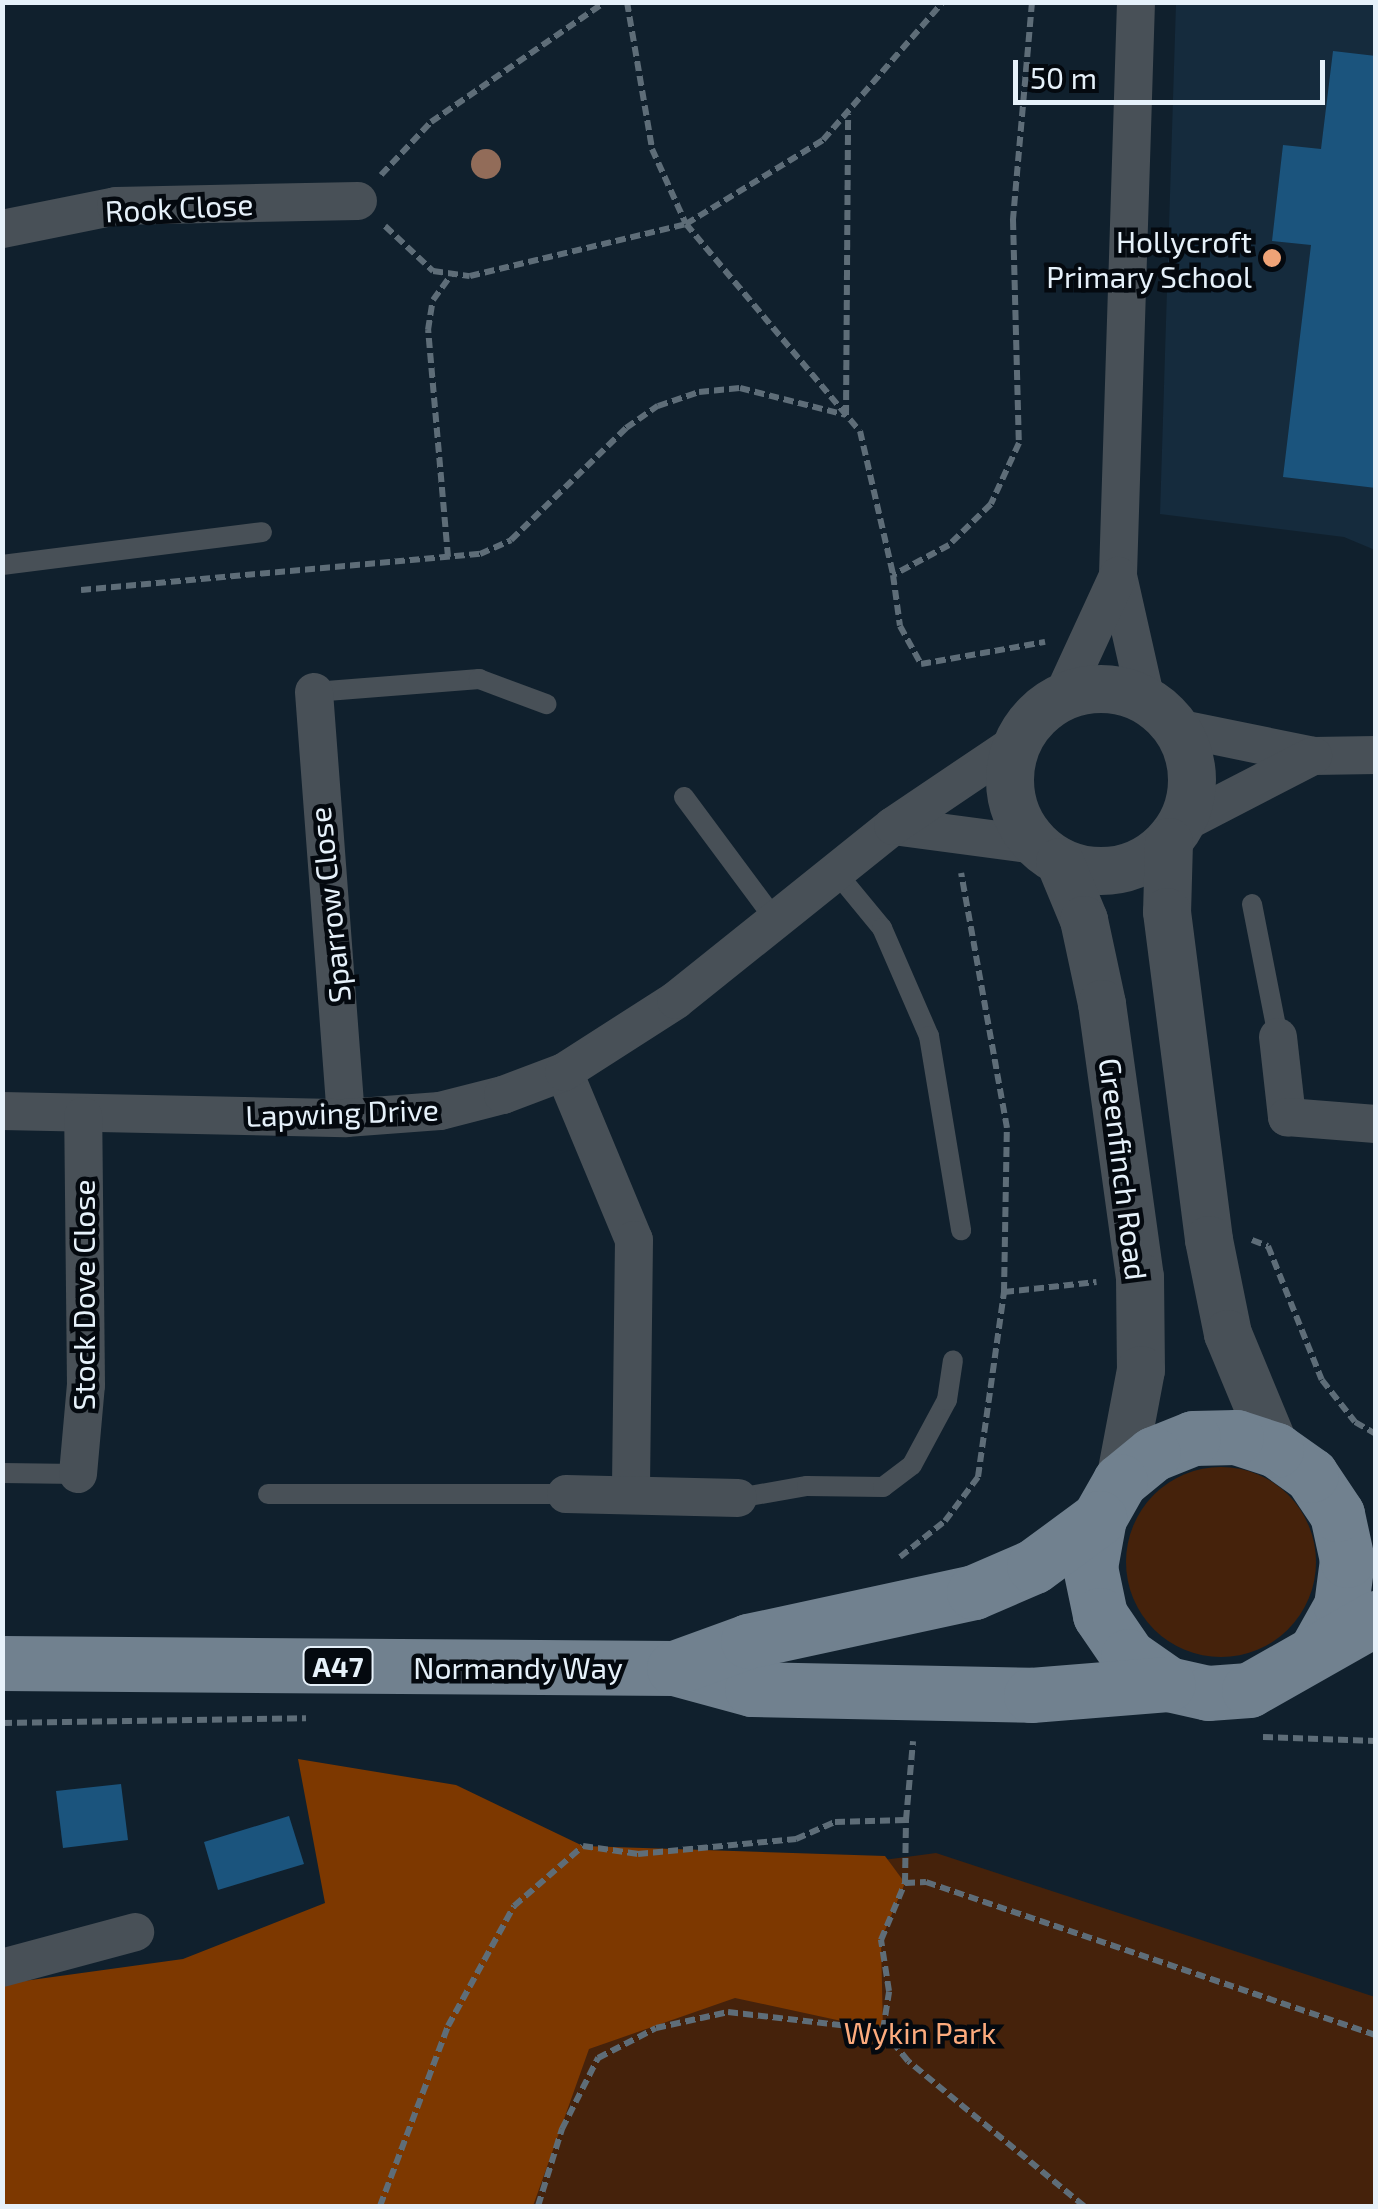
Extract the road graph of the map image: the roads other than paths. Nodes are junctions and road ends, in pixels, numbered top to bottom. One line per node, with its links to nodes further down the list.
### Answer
1 (1136, 2): 6 (street)
2 (358, 201): 3 (street, Rook Close)
3 (2, 230)
4 (262, 532): 5 (lane)
5 (2, 566)
6 (1118, 576): 8 (street); 10 (street)
7 (314, 692): 9 (lane); 25 (street, Sparrow Close)
8 (1060, 702): 10 (street); 11 (street)
9 (546, 704)
10 (1164, 715): 13 (street); 16 (street)
11 (1010, 747): 15 (street, Lapwing Drive); 17 (street)
12 (1376, 755): 13 (street)
13 (1312, 756): 16 (street)
14 (684, 797): 20 (lane)
15 (893, 826): 17 (street); 18 (street, Lapwing Drive)
16 (1178, 832): 17 (street); 29 (street)
17 (1048, 854): 36 (street, Greenfinch Road)
18 (836, 871): 20 (street, Lapwing Drive); 27 (lane)
19 (1252, 904): 21 (lane)
20 (774, 918): 22 (street, Lapwing Drive)
21 (1278, 1037): 26 (street)
22 (564, 1072): 25 (street, Lapwing Drive); 34 (street)
23 (2, 1111): 24 (street, Lapwing Drive)
24 (83, 1116): 25 (street, Lapwing Drive); 31 (street, Stock Dove Close)
25 (346, 1118)
26 (1376, 1124)
27 (961, 1230)
28 (952, 1360): 35 (lane)
29 (1294, 1462): 36 (main road); 37 (main road); 39 (main road)
30 (2, 1472): 31 (lane)
31 (78, 1474)
32 (268, 1494): 33 (lane)
33 (566, 1494): 34 (street)
34 (630, 1494): 35 (street)
35 (738, 1498)
36 (1109, 1500): 41 (main road, Normandy Way / A47); 42 (main road)
37 (1376, 1504)
38 (1376, 1618): 39 (main road)
39 (1318, 1647): 42 (main road)
40 (2, 1663): 41 (main road, Normandy Way / A47)
41 (674, 1668): 42 (main road, Normandy Way / A47)
42 (1168, 1684)
43 (135, 1932): 44 (street)
44 (2, 1968)

